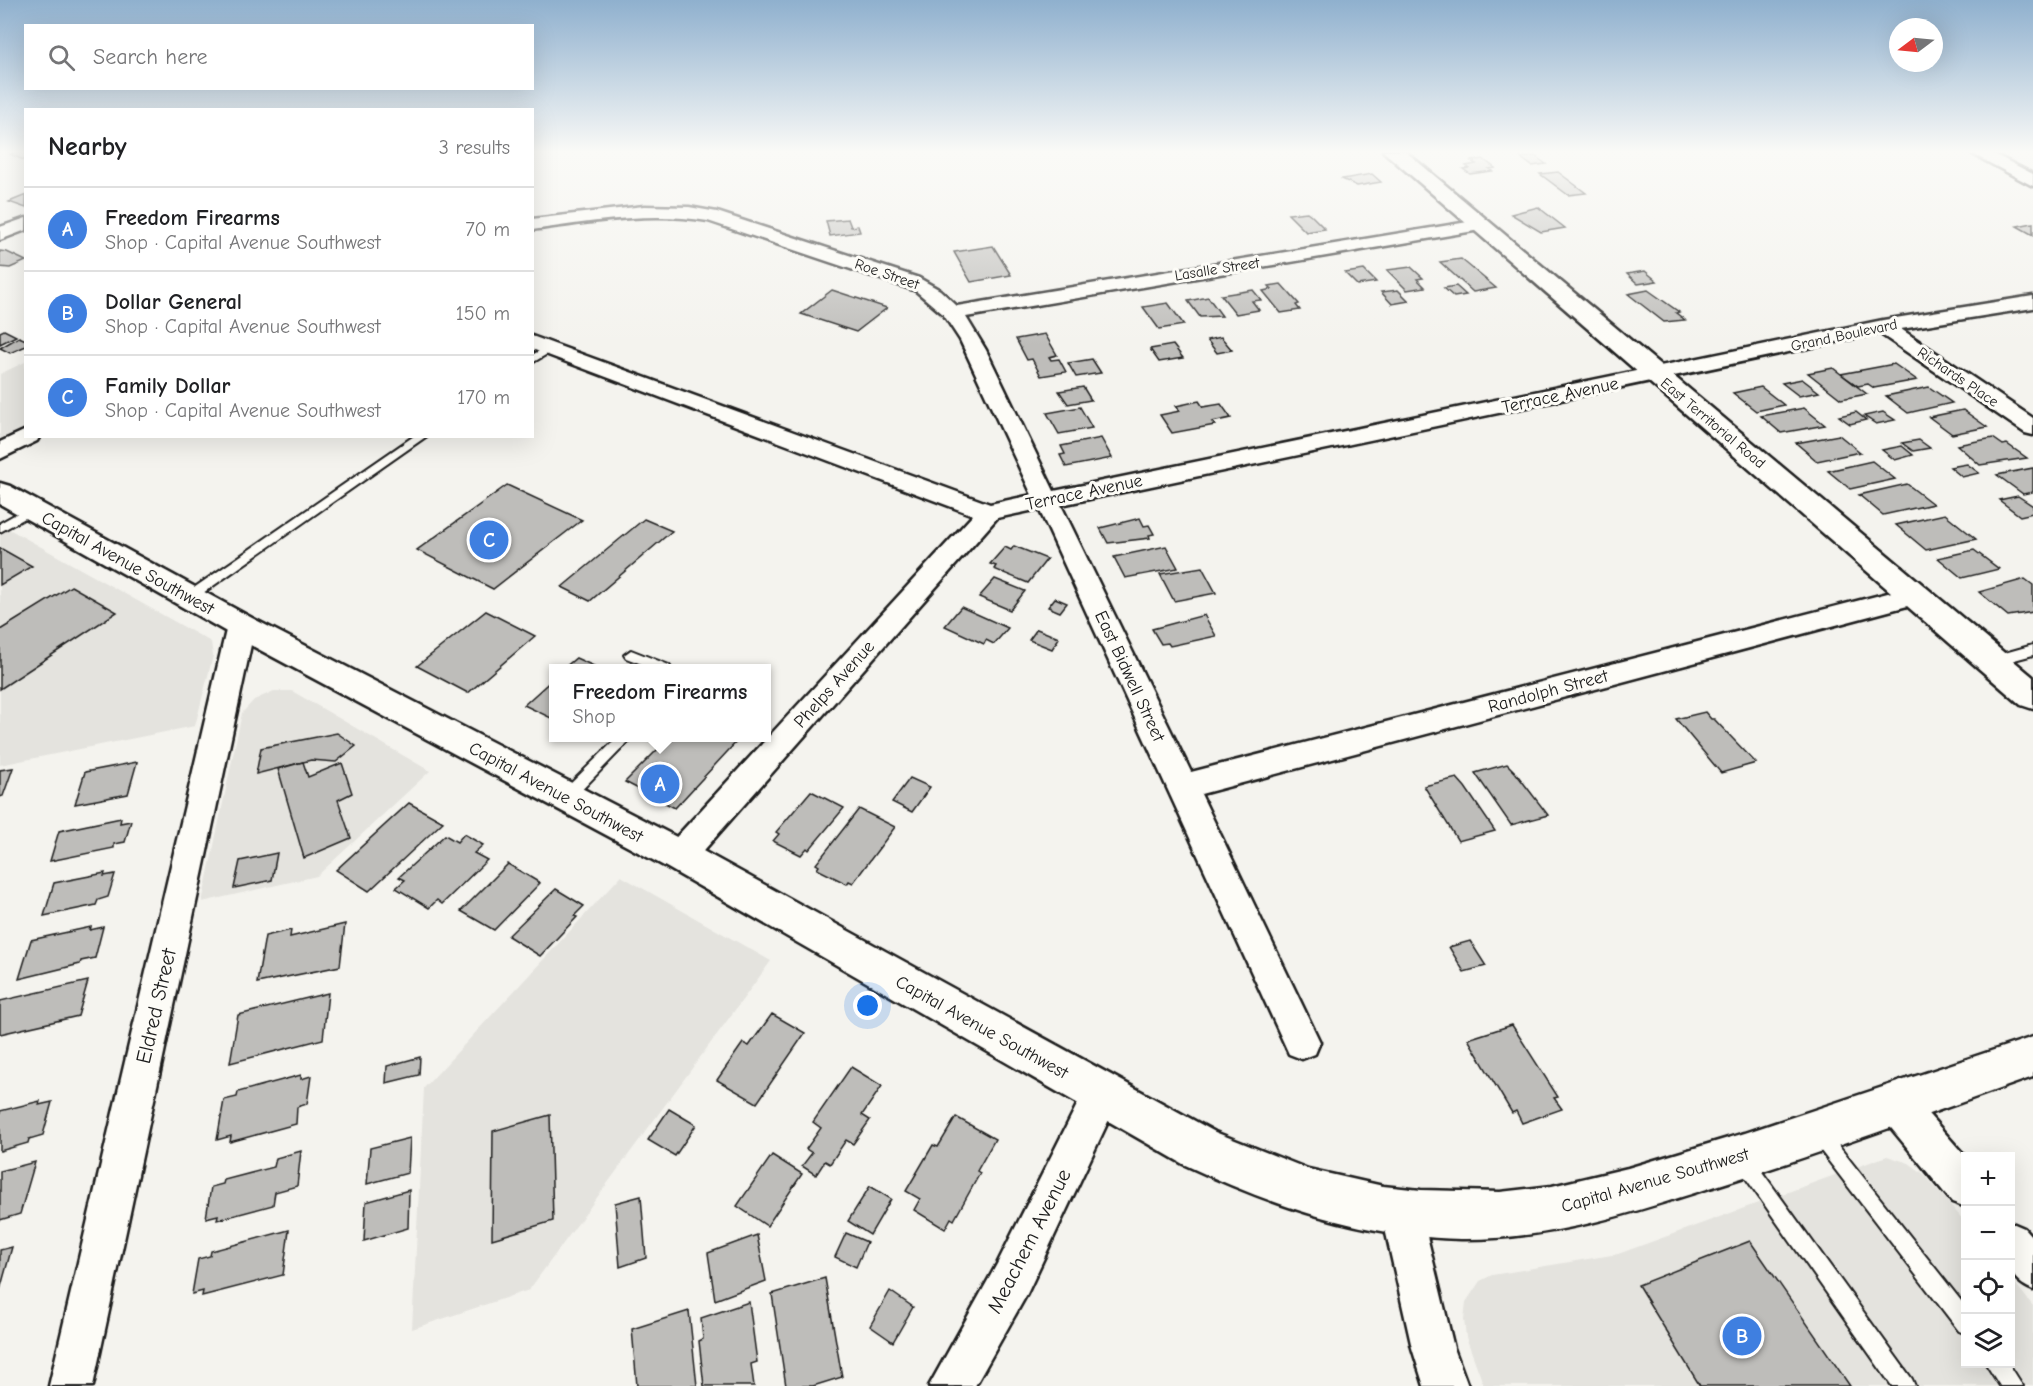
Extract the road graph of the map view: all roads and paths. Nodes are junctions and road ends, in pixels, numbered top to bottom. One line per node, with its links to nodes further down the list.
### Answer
1 (608, 216): 5 (street, Roe Street)
2 (709, 216): 9 (street, Roe Street)
3 (1469, 216): 6 (main road, East Territorial Road)
4 (24, 224): 7 (street)
5 (534, 225)
6 (1480, 225): 9 (street, Lasalle Street); 12 (main road, East Territorial Road)
7 (0, 234)
8 (2033, 302): 10 (street, Grand Boulevard)
9 (953, 313): 17 (street, East Bidwell Street)
10 (1883, 326): 12 (street, Grand Boulevard); 13 (street, Richards Place)
11 (538, 350): 19 (street)
12 (1656, 375): 17 (street, Terrace Avenue); 20 (main road, East Territorial Road)
13 (2033, 428)
14 (25, 438): 16 (street)
15 (419, 438): 21 (lane)
16 (0, 452)
17 (1047, 500): 19 (street, Terrace Avenue); 29 (street, East Bidwell Street)
18 (11, 510): 21 (main road, Capital Avenue Southwest)
19 (989, 512): 31 (street, Phelps Avenue)
20 (1914, 595): 25 (main road, East Territorial Road); 29 (street, Randolph Street)
21 (189, 597): 22 (main road, Capital Avenue Southwest)
22 (241, 626): 30 (main road, Capital Avenue Southwest); 44 (street, Eldred Street)
23 (2033, 650): 25 (lane)
24 (631, 655): 26 (lane)
25 (1992, 661): 27 (main road, East Territorial Road)
26 (652, 664)
27 (2033, 696)
28 (621, 742): 30 (lane)
29 (1182, 787): 32 (street, East Bidwell Street)
30 (566, 797): 31 (main road, Capital Avenue Southwest)
31 (679, 856): 34 (main road, Capital Avenue Southwest)
32 (1302, 1042)
33 (2033, 1057): 35 (main road, Capital Avenue Southwest)
34 (1102, 1094): 39 (main road, Capital Avenue Southwest); 45 (street, Meachem Avenue)
35 (1895, 1104): 36 (main road, Capital Avenue Southwest); 38 (street)
36 (1817, 1132): 37 (main road, Capital Avenue Southwest); 42 (lane)
37 (1741, 1157): 39 (main road, Capital Avenue Southwest); 47 (lane)
38 (1961, 1183)
39 (1401, 1211): 46 (street)
40 (2015, 1248): 41 (street)
41 (2033, 1269)
42 (1961, 1319)
43 (1999, 1368): 48 (lane)
44 (71, 1386)
45 (951, 1386)
46 (1446, 1386)
47 (1905, 1386)
48 (2013, 1386)

